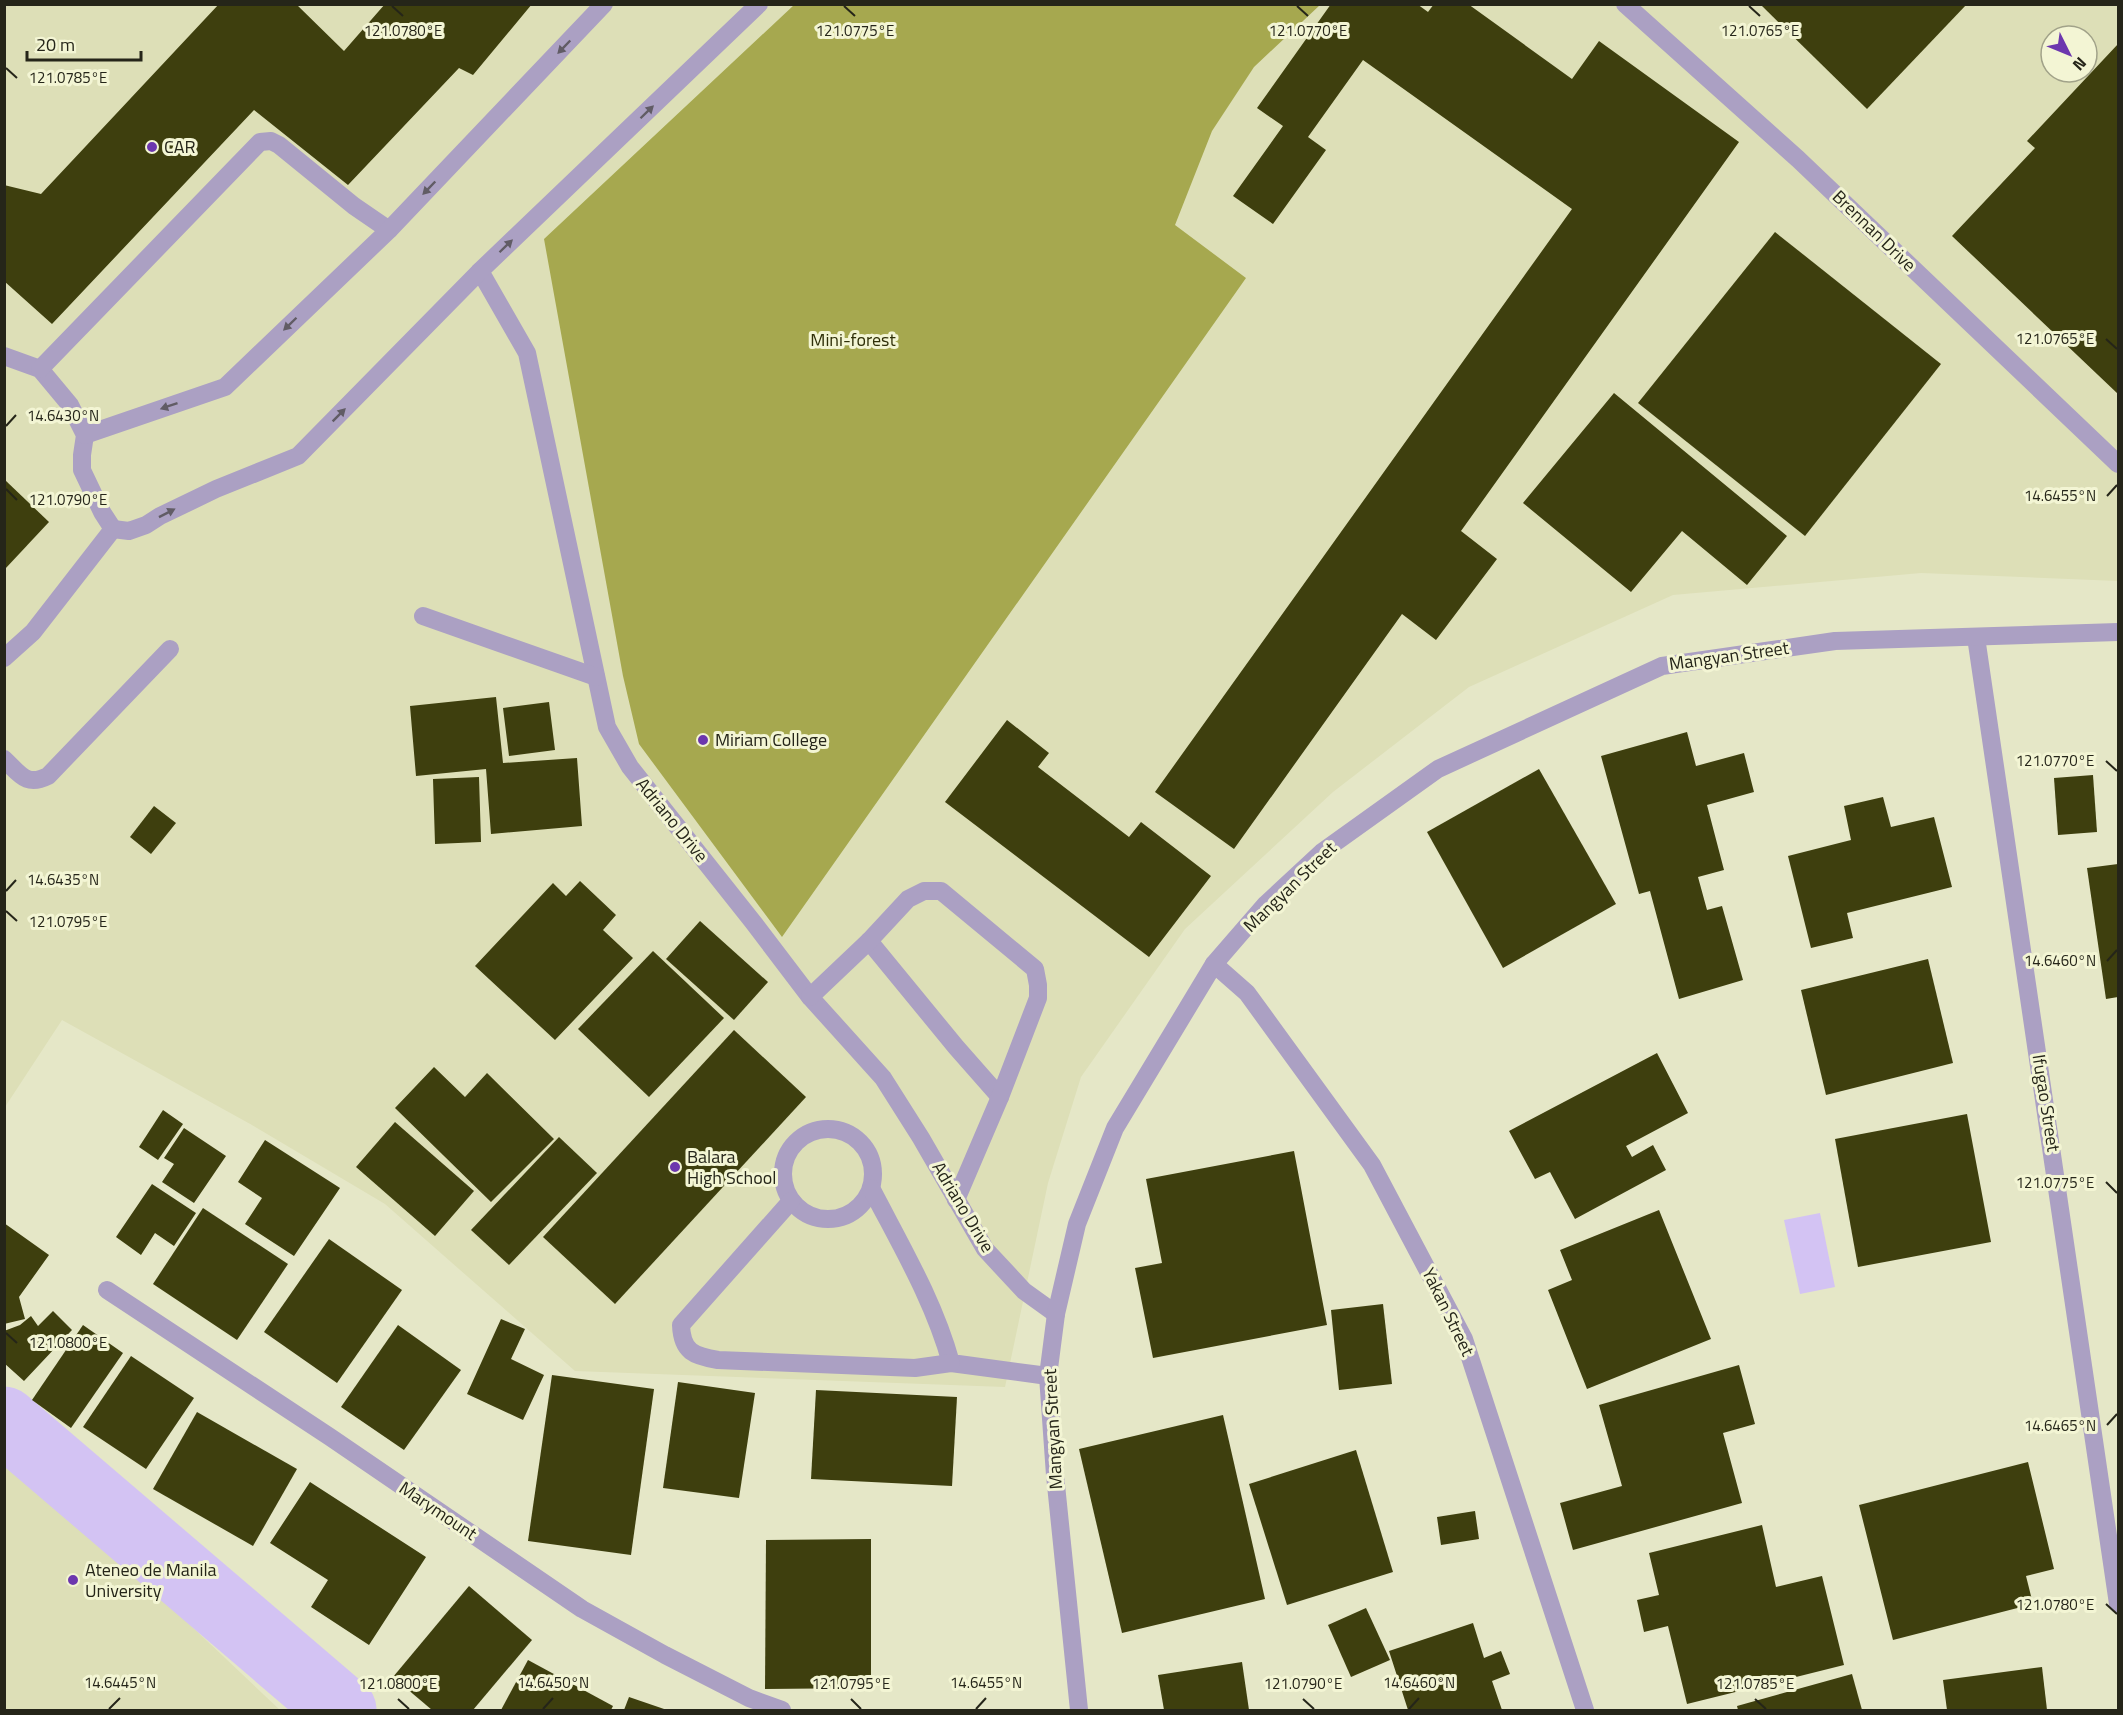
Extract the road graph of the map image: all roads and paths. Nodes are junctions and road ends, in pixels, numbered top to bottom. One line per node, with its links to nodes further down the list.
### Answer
1 (604, 4): 4 (street, one-way to 4)
2 (759, 4): 5 (street, one-way to 2)
3 (1625, 4): 9 (street, Brennan Drive)
4 (389, 230): 7 (street); 8 (street, one-way to 8)
5 (480, 272): 10 (street, one-way to 5); 16 (street, Adriano Drive)
6 (4, 356): 7 (street)
7 (40, 369): 8 (street)
8 (85, 435): 10 (street)
9 (2118, 464)
10 (113, 529): 15 (street)
11 (423, 616): 16 (street)
12 (2118, 632): 13 (street, Mangyan Street)
13 (1976, 637): 19 (street, Mangyan Street); 29 (street, Ifugao Street)
14 (170, 649): 17 (street)
15 (4, 658)
16 (596, 677): 20 (street, Adriano Drive)
17 (4, 759)
18 (869, 941): 20 (street); 21 (street); 21 (street)
19 (1215, 964): 26 (street, Mangyan Street); 32 (street, Yakan Street)
20 (810, 997): 23 (street, Adriano Drive)
21 (1000, 1097): 23 (street)
22 (871, 1188): 24 (street); 24 (street); 27 (street)
23 (956, 1200): 26 (street, Adriano Drive)
24 (791, 1201): 27 (street)
25 (107, 1290): 30 (street, Marymount)
26 (1056, 1314): 28 (street, Mangyan Street)
27 (951, 1363): 28 (street)
28 (1048, 1376): 31 (street, Mangyan Street)
29 (2118, 1604)
30 (782, 1710)
31 (1079, 1710)
32 (1585, 1710)

